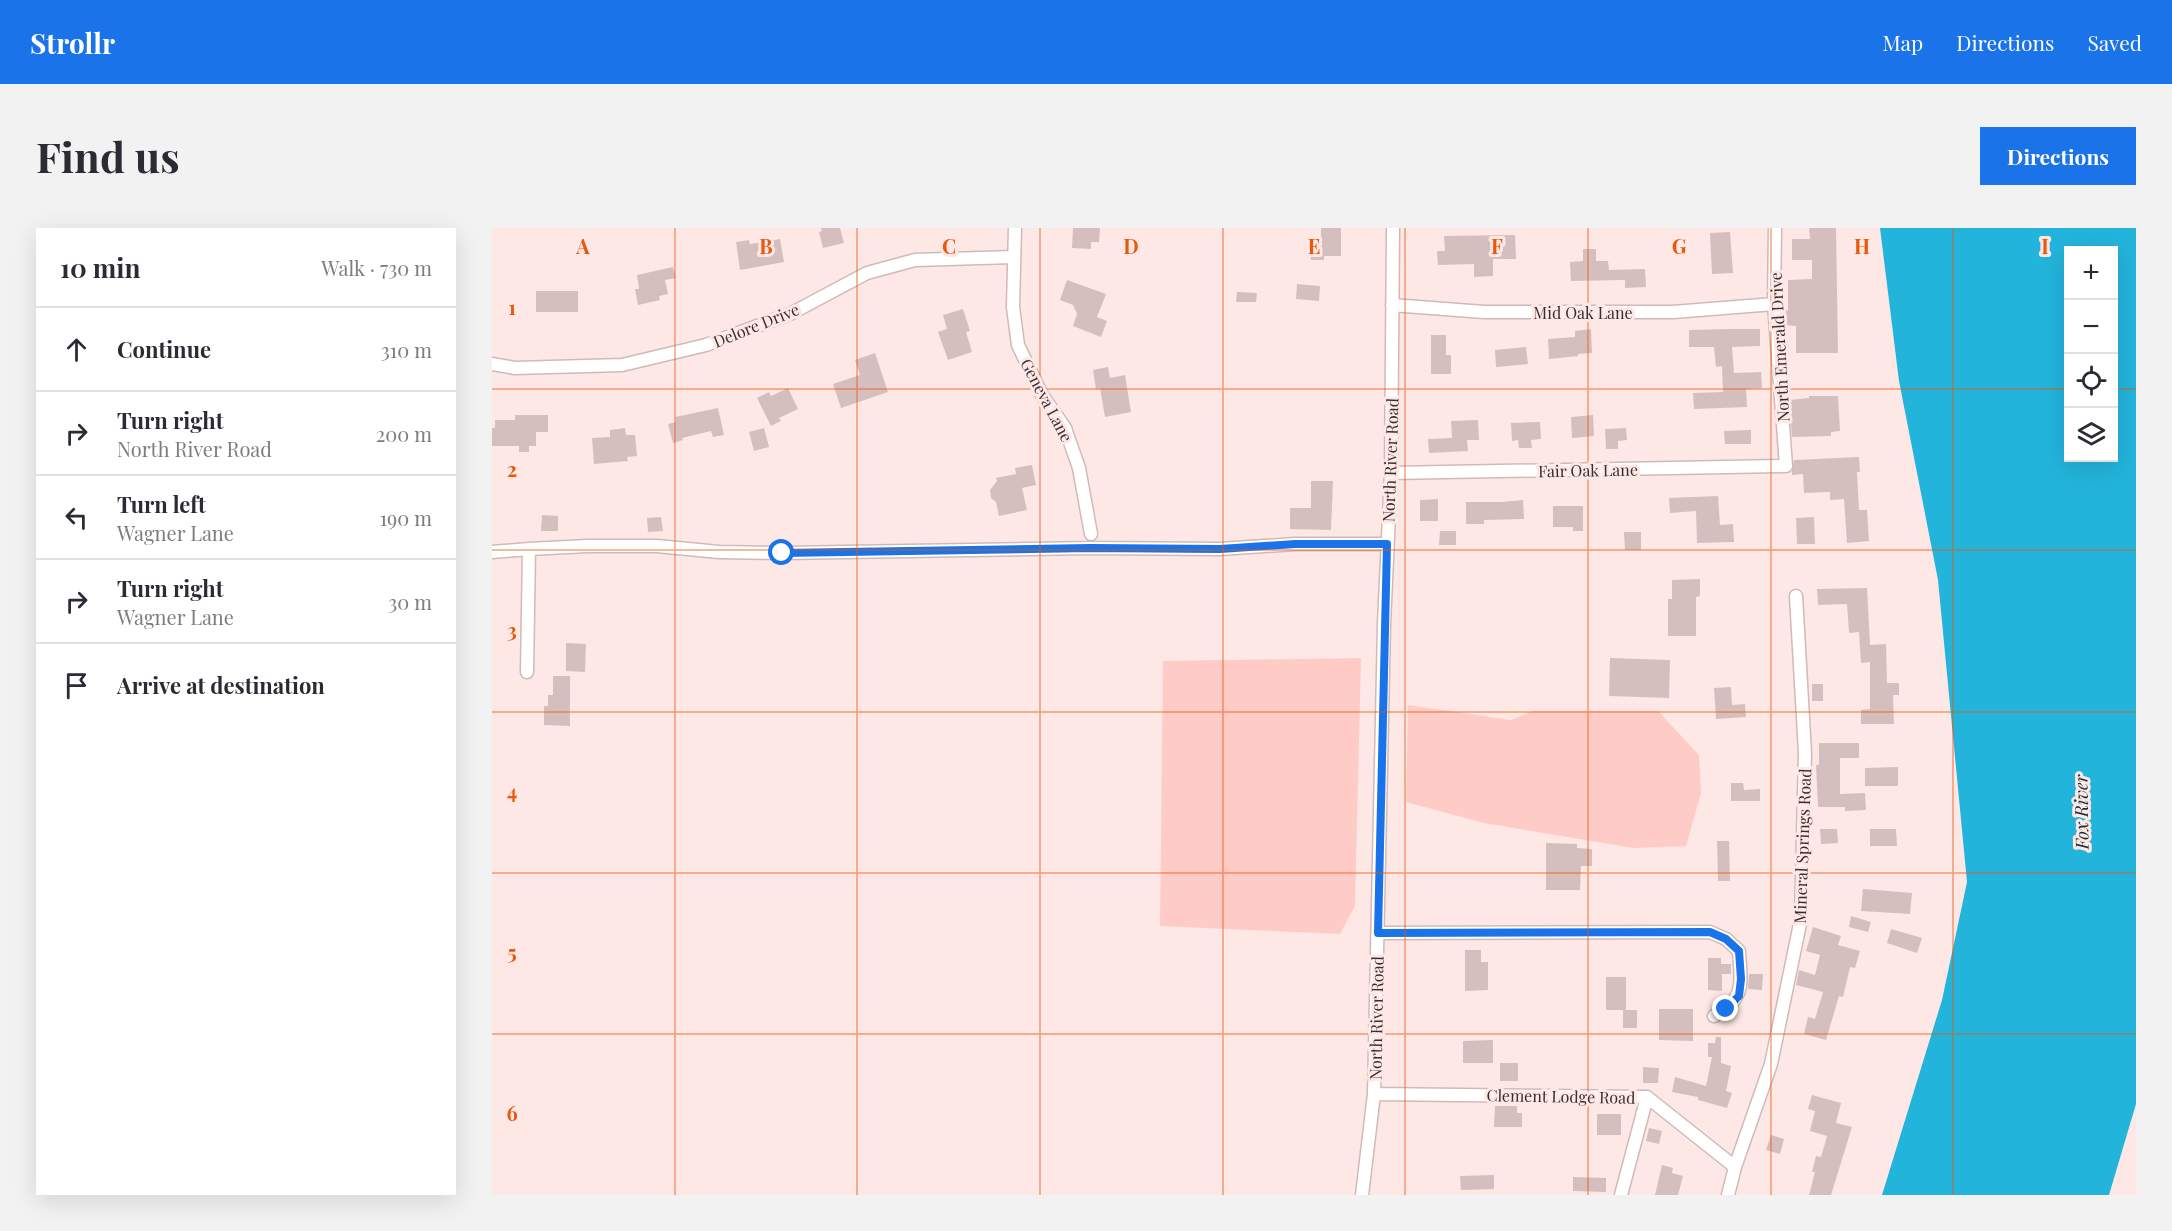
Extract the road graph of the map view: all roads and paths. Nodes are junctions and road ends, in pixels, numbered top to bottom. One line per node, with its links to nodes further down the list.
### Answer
1 (1015, 228): 4 (street, Geneva Lane)
2 (1393, 228): 6 (street, North River Road)
3 (1774, 228): 5 (street, North Emerald Drive)
4 (1013, 257): 7 (street, Delore Drive); 10 (street, Geneva Lane)
5 (1774, 304): 6 (street, Mid Oak Lane); 8 (street, North Emerald Drive)
6 (1392, 305): 9 (street, North River Road)
7 (492, 364)
8 (1786, 466): 9 (street, Fair Oak Lane)
9 (1391, 473): 11 (street, North River Road)
10 (1092, 534)
11 (1387, 544): 12 (street); 16 (street, North River Road)
12 (529, 549): 13 (street); 15 (street)
13 (492, 552)
14 (1796, 596): 20 (street, Mineral Springs Road)
15 (527, 672)
16 (1378, 933): 17 (street); 18 (street, North River Road)
17 (1713, 1016)
18 (1374, 1094): 19 (street, Clement Lodge Road); 21 (street, North River Road)
19 (1647, 1097): 20 (street); 22 (street, Clement Lodge Road)
20 (1735, 1167): 23 (street, Mineral Springs Road)
21 (1362, 1195)
22 (1621, 1195)
23 (1728, 1195)

